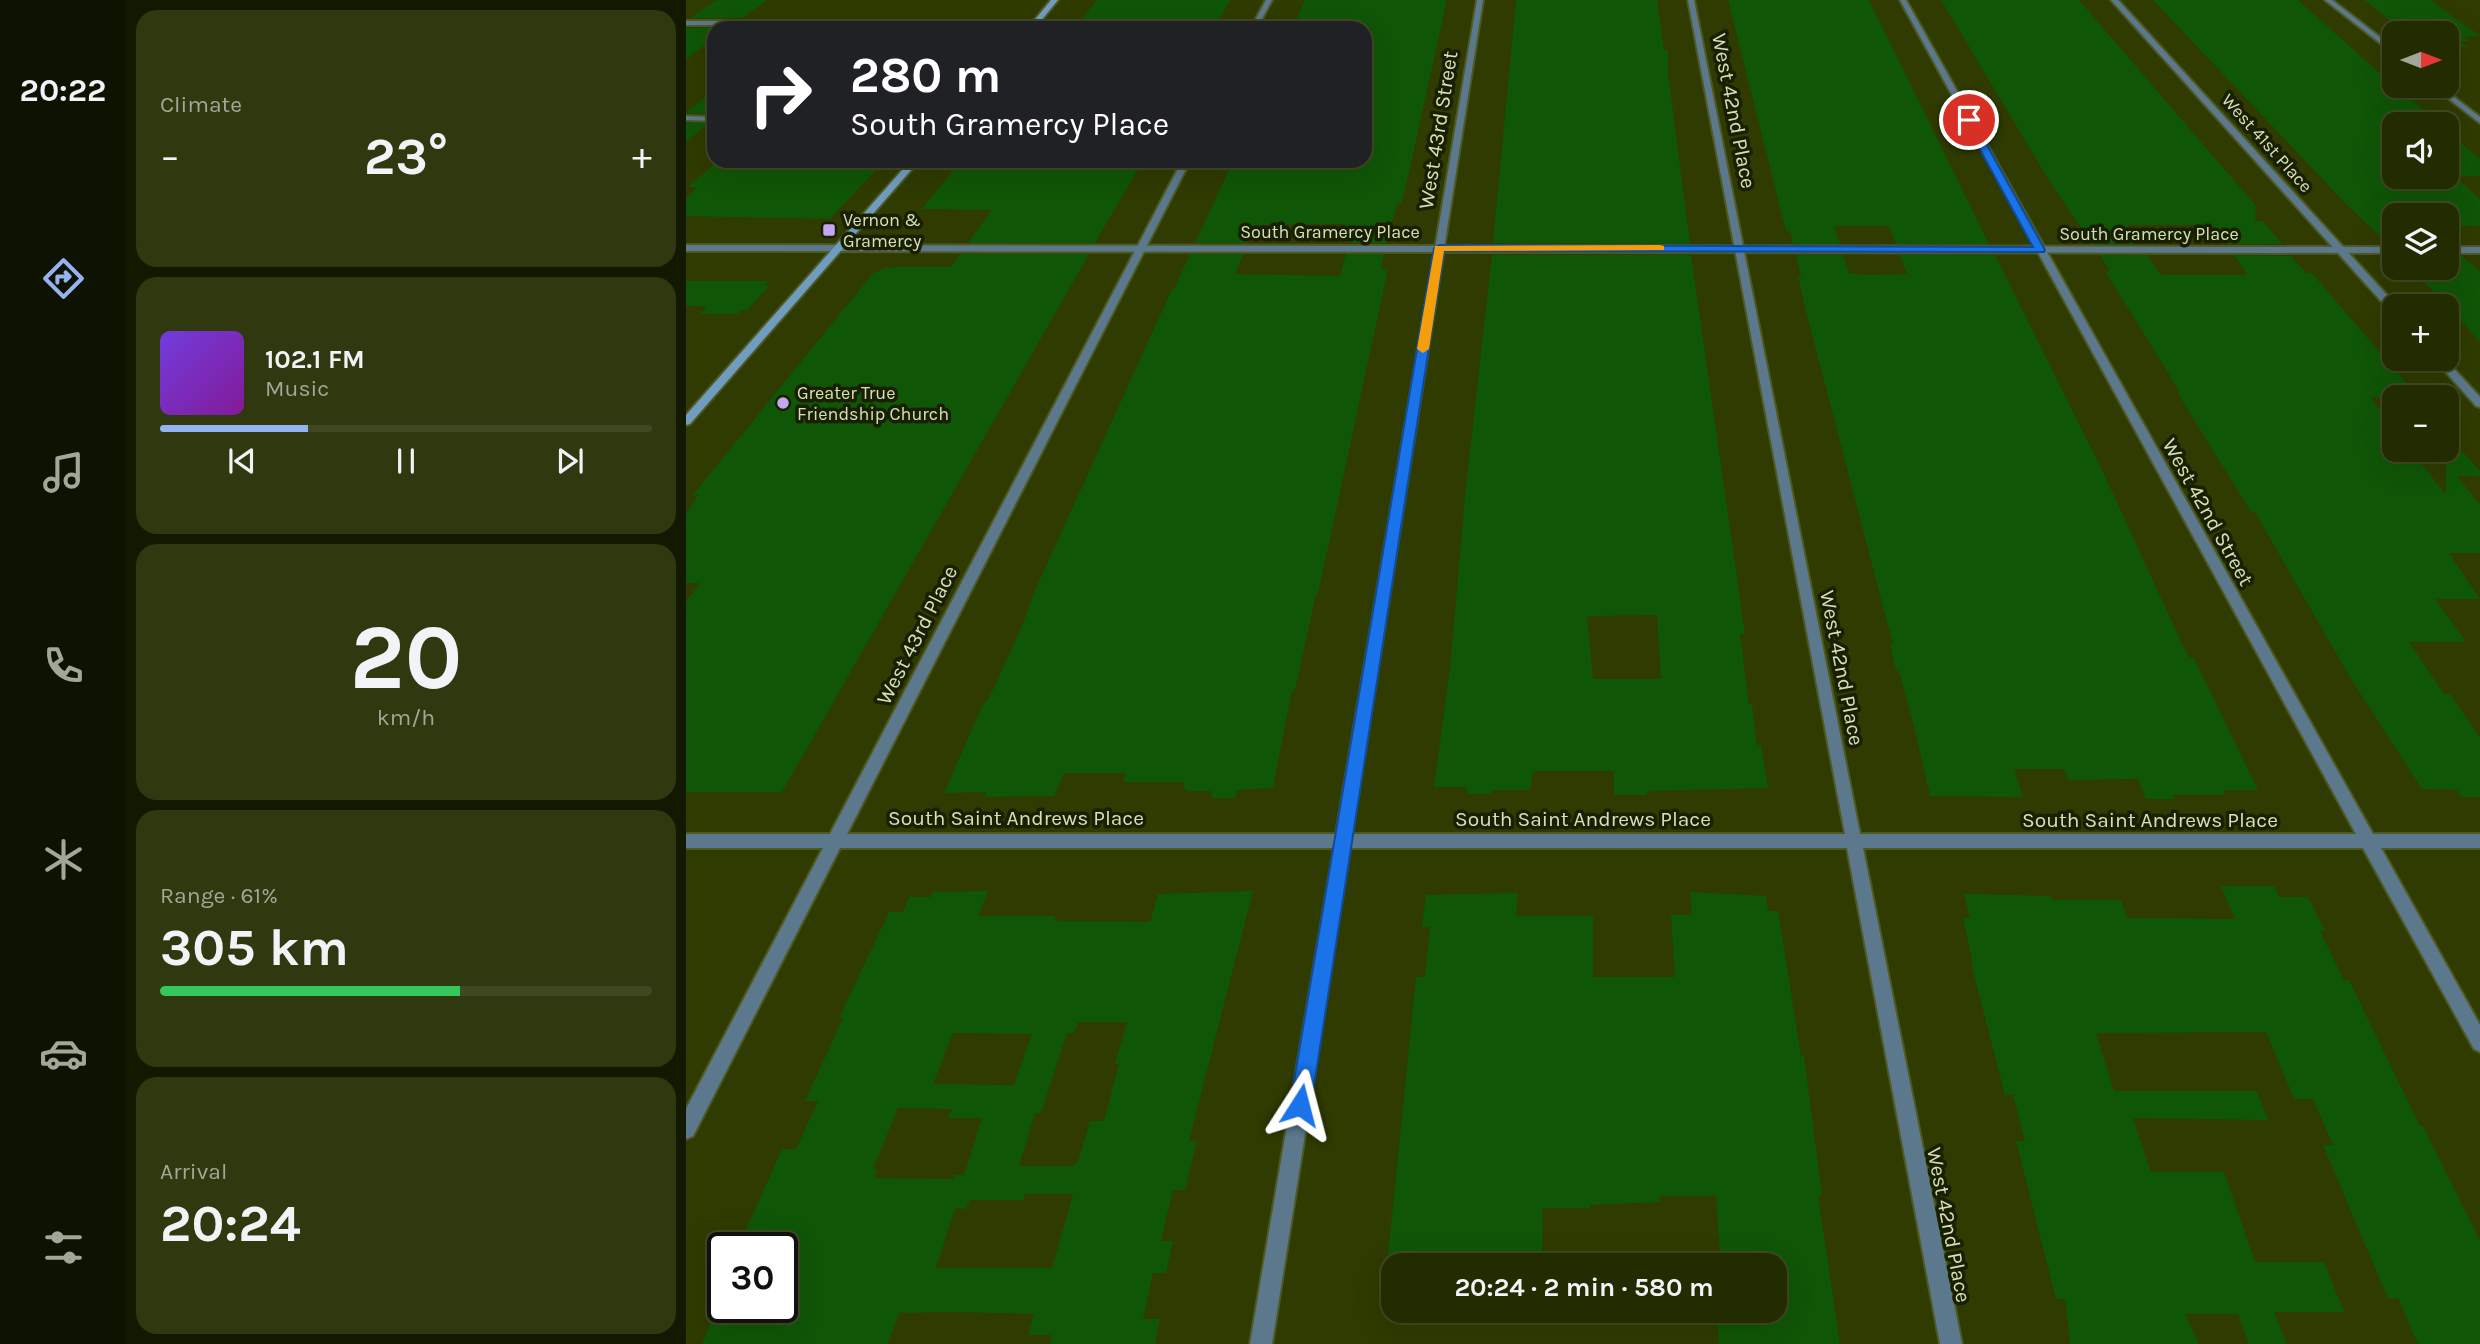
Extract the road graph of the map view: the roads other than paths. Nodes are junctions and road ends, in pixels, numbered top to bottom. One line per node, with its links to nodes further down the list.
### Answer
1 (1055, 0): 8 (main road)
2 (1269, 0): 9 (street)
3 (1480, 0): 20 (street, West 43rd Street)
4 (1691, 0): 21 (street, West 42nd Place)
5 (1903, 0): 24 (street, West 42nd Street)
6 (2114, 0): 25 (street, West 41st Place)
7 (2328, 0): 12 (street)
8 (1037, 21)
9 (1258, 21)
10 (686, 23): 11 (street)
11 (707, 23)
12 (2382, 43)
13 (2451, 98): 16 (street)
14 (686, 118): 15 (street)
15 (707, 118)
16 (2480, 121)
17 (909, 168): 22 (main road)
18 (1181, 168): 23 (street, West 43rd Place)
19 (686, 248): 22 (street, South Gramercy Place)
20 (1439, 248): 21 (street, South Gramercy Place); 23 (street, South Gramercy Place); 34 (street, West 43rd Street)
21 (1738, 248): 24 (street, South Gramercy Place); 38 (street, West 42nd Place)
22 (838, 249): 23 (street, South Gramercy Place); 32 (main road)
23 (1140, 249): 33 (street, West 43rd Place)
24 (2040, 250): 25 (street, South Gramercy Place); 36 (street, West 42nd Street)
25 (2341, 250): 26 (street, South Gramercy Place); 29 (street, West 41st Place)
26 (2382, 250)
27 (2459, 250): 28 (street)
28 (2480, 250)
29 (2382, 296)
30 (2450, 371): 31 (street)
31 (2480, 404)
32 (686, 422)
33 (835, 839): 34 (street, South Saint Andrews Place); 35 (street, South Saint Andrews Place); 40 (street, West 43rd Place)
34 (1344, 839): 38 (street, South Saint Andrews Place); 41 (street, West 43rd Street)
35 (686, 841)
36 (2369, 841): 37 (street, South Saint Andrews Place); 38 (street, South Saint Andrews Place); 39 (street, West 42nd Street)
37 (2480, 841)
38 (1855, 842): 42 (street, West 42nd Place)
39 (2480, 1043)
40 (686, 1129)
41 (1261, 1344)
42 (1951, 1344)

